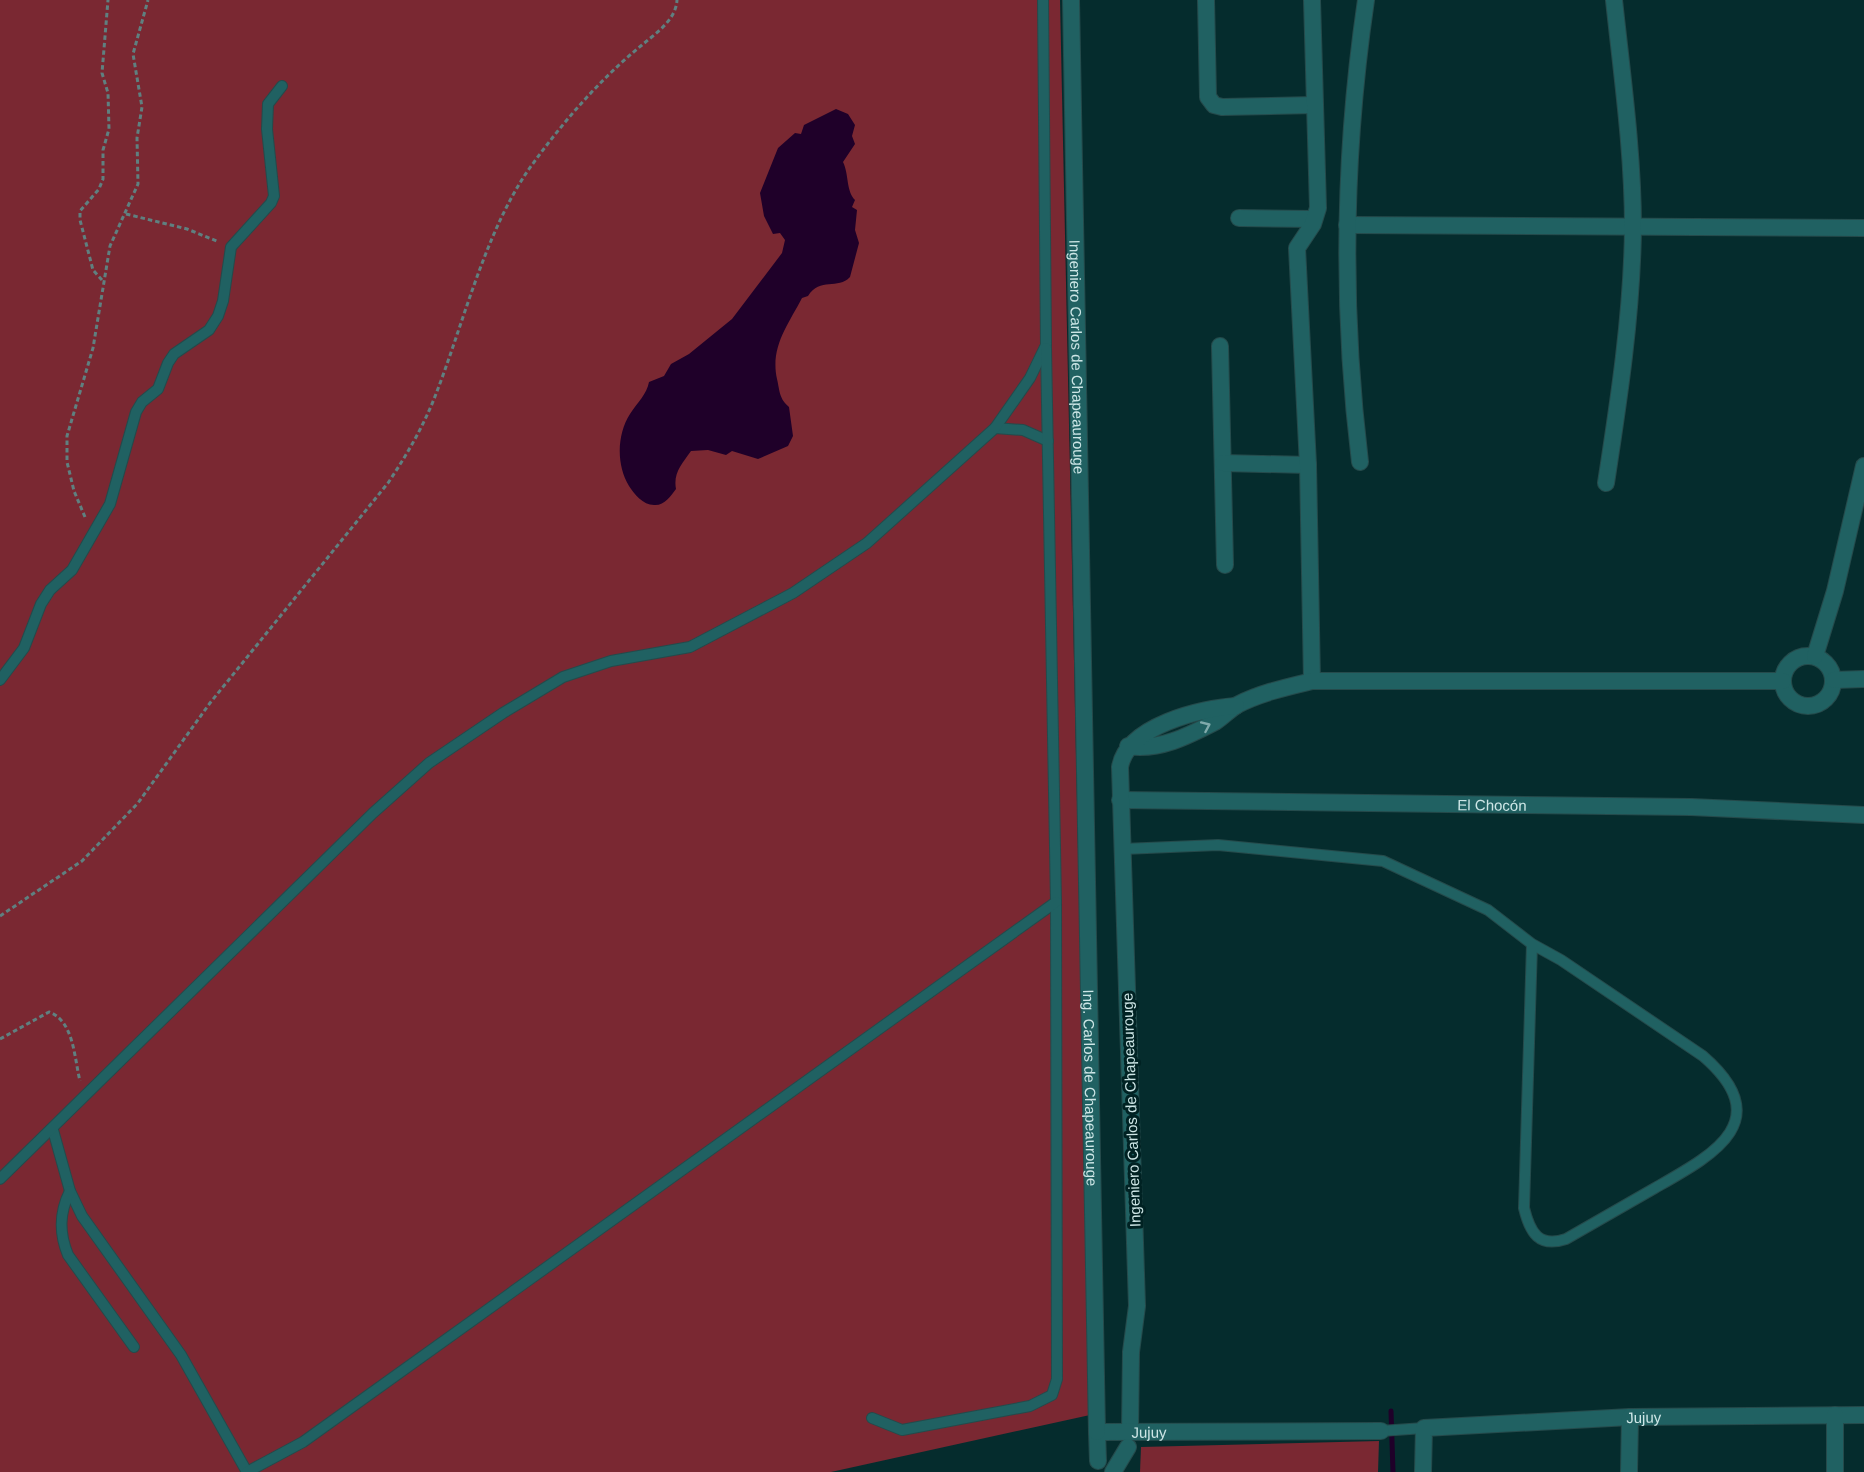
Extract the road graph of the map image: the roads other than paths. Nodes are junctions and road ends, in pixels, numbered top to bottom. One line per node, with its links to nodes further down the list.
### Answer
1 (1043, 0): 14 (lane)
2 (1071, 0): 30 (street, Ingeniero Carlos de Chapeaurouge)
3 (1206, 0): 8 (street)
4 (1312, 0): 8 (street)
5 (1366, 0): 11 (street)
6 (1614, 0): 12 (street)
7 (282, 86): 26 (lane)
8 (1314, 105): 10 (street)
9 (1239, 218): 10 (street)
10 (1314, 219): 20 (street)
11 (1347, 225): 12 (street); 18 (street)
12 (1633, 227): 13 (street); 22 (street)
13 (1864, 228)
14 (1046, 345): 16 (lane); 17 (lane)
15 (1220, 346): 19 (street)
16 (995, 428): 17 (lane); 36 (lane)
17 (1048, 441): 34 (lane)
18 (1360, 462)
19 (1223, 463): 20 (street); 23 (street)
20 (1308, 465): 28 (street)
21 (1864, 466): 24 (street)
22 (1606, 483)
23 (1225, 565)
24 (1815, 656): 27 (street); 29 (street)
25 (1864, 679): 27 (street)
26 (0, 680)
27 (1834, 680): 29 (street)
28 (1312, 681): 29 (street); 31 (street, Ingeniero Carlos de Chapeaurouge)
29 (1783, 681)
30 (1084, 713): 46 (street, Ing. Carlos de Chapeaurouge)
31 (1119, 794): 32 (street, El Chocón); 33 (street, Ingeniero Carlos de Chapeaurouge)
32 (1864, 815)
33 (1123, 849): 35 (lane); 47 (street, Ingeniero Carlos de Chapeaurouge)
34 (1056, 902): 43 (lane); 49 (lane)
35 (1532, 945): 35 (lane)
36 (53, 1130): 37 (lane); 38 (lane)
37 (0, 1179)
38 (70, 1191): 39 (lane); 49 (lane)
39 (134, 1347)
40 (1864, 1414): 41 (street, Jujuy)
41 (1835, 1415): 42 (street, Jujuy); 53 (street)
42 (1630, 1417): 44 (street, Jujuy); 52 (street)
43 (872, 1418)
44 (1424, 1428): 45 (lane); 51 (street)
45 (1381, 1431): 47 (street, Jujuy)
46 (1097, 1432): 47 (street, Jujuy); 48 (street, Ing. Carlos de Chapeaurouge)
47 (1135, 1437): 50 (street)
48 (1098, 1461)
49 (247, 1472)
50 (1113, 1472)
51 (1423, 1472)
52 (1629, 1472)
53 (1835, 1472)

